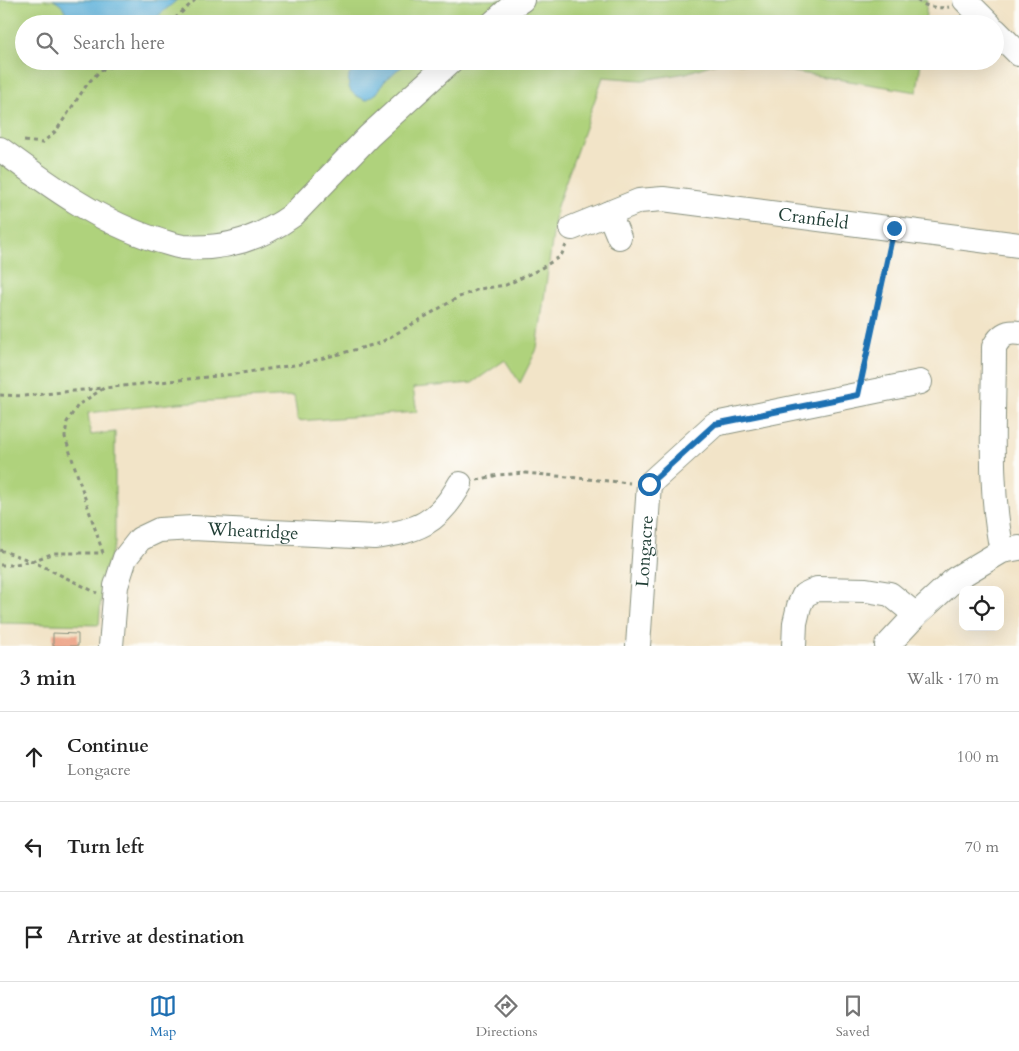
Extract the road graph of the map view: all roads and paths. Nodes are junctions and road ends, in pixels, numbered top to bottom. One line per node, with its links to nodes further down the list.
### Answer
1 (195, 0): 5 (path)
2 (522, 0): 6 (street)
3 (917, 0): 4 (path)
4 (960, 2): 7 (street)
5 (179, 15)
6 (502, 15)
7 (977, 15)
8 (1004, 39): 9 (street)
9 (1019, 54)
10 (102, 70): 12 (path)
11 (441, 70): 12 (street)
12 (9, 145)
13 (609, 213): 14 (street, Cranfield); 15 (street, Cranfield); 16 (street)
14 (572, 228): 20 (path)
15 (894, 228): 17 (street, Cranfield); 22 (path)
16 (619, 237)
17 (1019, 244)
18 (1019, 333): 25 (street)
19 (920, 382): 22 (street)
20 (104, 388): 21 (path); 27 (path)
21 (0, 395)
22 (858, 395): 24 (street)
23 (460, 484): 24 (path); 27 (street, Wheatridge)
24 (649, 484): 33 (street, Longacre)
25 (1011, 549): 31 (street)
26 (0, 550): 28 (path)
27 (114, 555): 28 (path); 30 (street, Wheatridge)
28 (32, 561): 29 (path); 30 (path)
29 (0, 565)
30 (115, 602): 32 (street, Wheatridge)
31 (916, 615): 34 (street); 35 (street)
32 (112, 646)
33 (638, 646)
34 (794, 646)
35 (887, 646)

